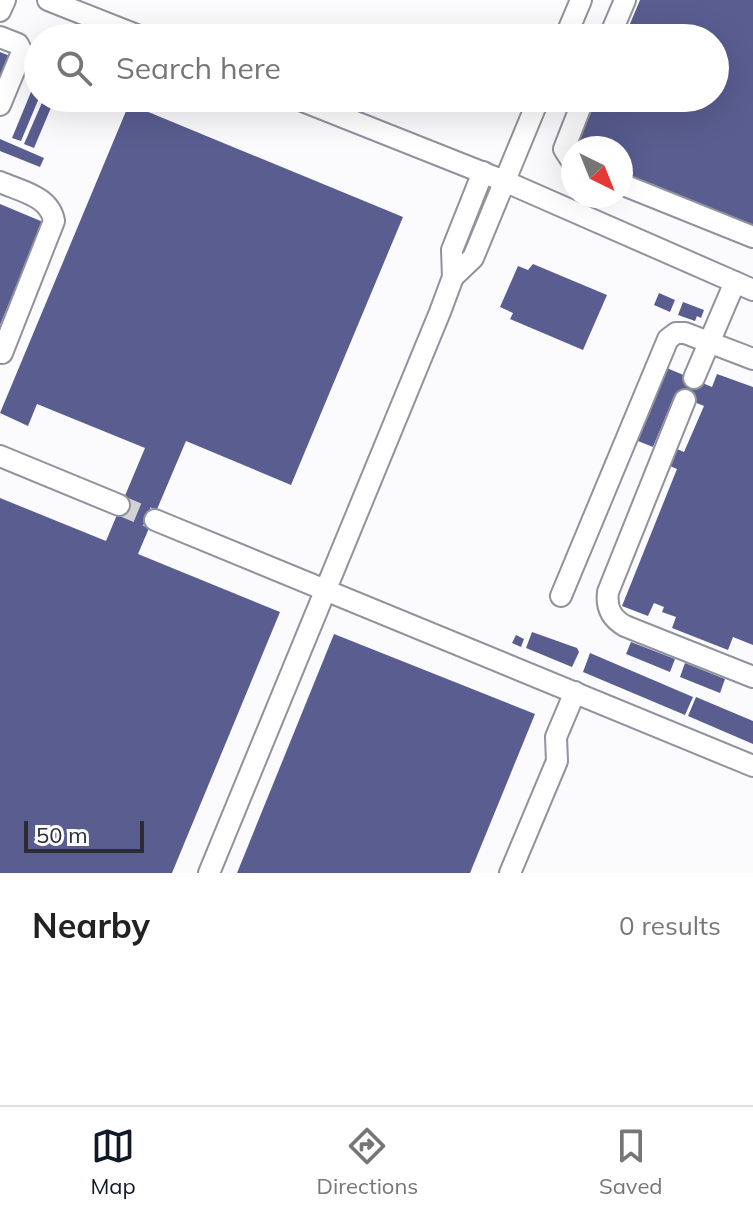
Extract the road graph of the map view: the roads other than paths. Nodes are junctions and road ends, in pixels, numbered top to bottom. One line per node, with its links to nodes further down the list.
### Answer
1 (5, 0): 5 (street)
2 (48, 0): 6 (street)
3 (581, 0): 7 (street)
4 (625, 0): 8 (street)
5 (0, 11)
6 (109, 24)
7 (571, 24)
8 (615, 24)
9 (0, 37): 10 (street)
10 (0, 105)
11 (331, 112): 15 (street)
12 (533, 112): 16 (street)
13 (579, 112): 14 (street)
14 (569, 136)
15 (483, 172): 16 (street); 20 (street)
16 (504, 181): 20 (street); 21 (street)
17 (0, 182): 23 (street)
18 (633, 189): 19 (street)
19 (753, 237)
20 (453, 277): 30 (street)
21 (744, 286): 22 (street)
22 (709, 342): 24 (street); 25 (street); 31 (street)
23 (2, 353)
24 (753, 359)
25 (694, 378)
26 (685, 400): 32 (street)
27 (0, 456): 28 (street)
28 (119, 505)
29 (155, 520): 30 (street)
30 (326, 589): 33 (street); 35 (street)
31 (561, 596)
32 (753, 677)
33 (575, 692): 34 (street); 36 (street)
34 (753, 766)
35 (209, 873)
36 (510, 873)

